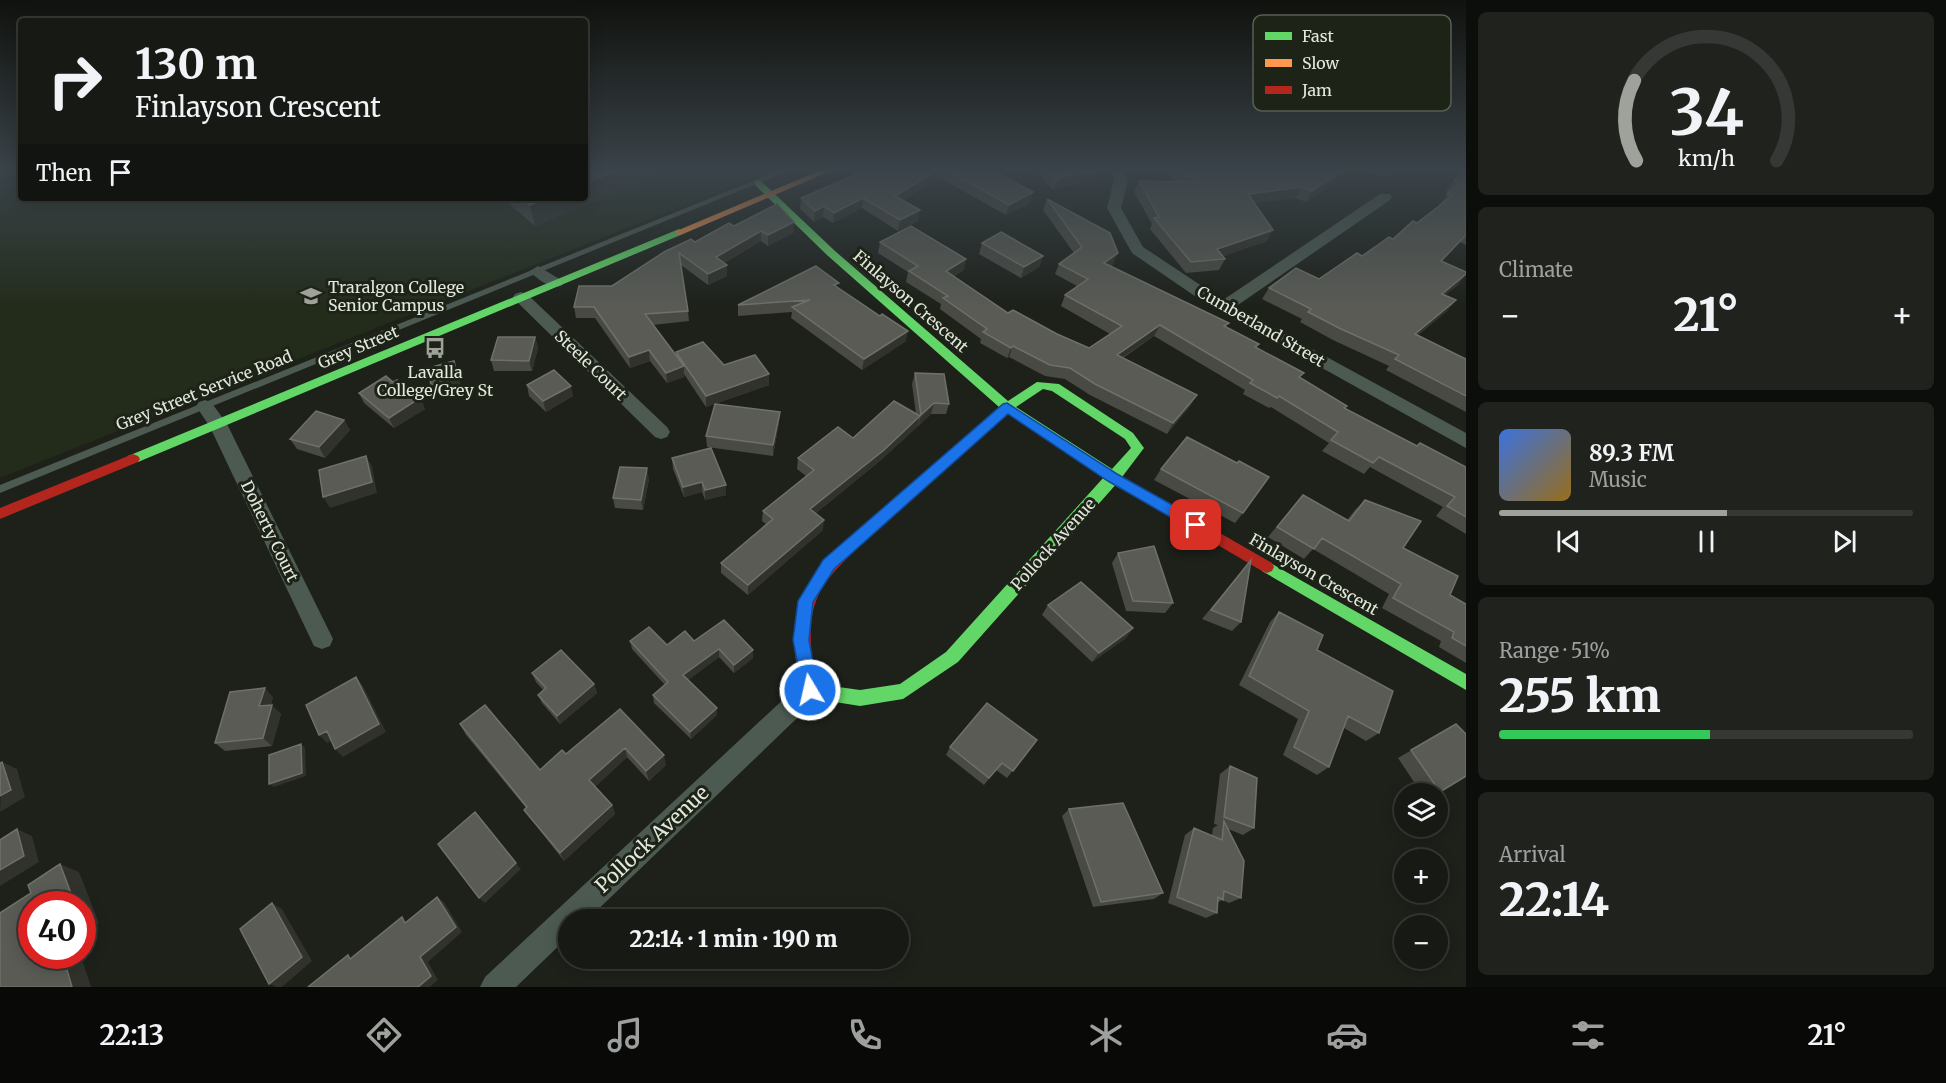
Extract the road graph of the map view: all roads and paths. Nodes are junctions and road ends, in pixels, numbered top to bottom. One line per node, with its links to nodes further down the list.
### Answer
1 (673, 216): 6 (lane, Grey Street Service Road)
2 (717, 216): 7 (street, Grey Street)
3 (793, 216): 11 (street, Finlayson Crescent)
4 (1118, 216): 9 (street, Cumberland Street)
5 (1357, 216): 9 (street)
6 (538, 271): 7 (street); 10 (lane, Grey Street Service Road)
7 (555, 283): 8 (street, Grey Street)
8 (521, 297): 12 (street, Grey Street); 13 (street, Steele Court)
9 (1224, 307): 14 (street, Cumberland Street)
10 (205, 406): 12 (street, Doherty Court); 16 (lane, Grey Street Service Road)
11 (1007, 407): 15 (street, Finlayson Crescent); 15 (street); 20 (street)
12 (218, 423): 17 (street, Grey Street); 18 (street, Doherty Court)
13 (661, 432)
14 (1466, 441)
15 (1113, 477): 19 (street, Finlayson Crescent); 20 (street, Pollock Avenue)
16 (0, 489)
17 (0, 514)
18 (322, 639)
19 (1466, 683)
20 (810, 690): 21 (street, Pollock Avenue)
21 (495, 987)

